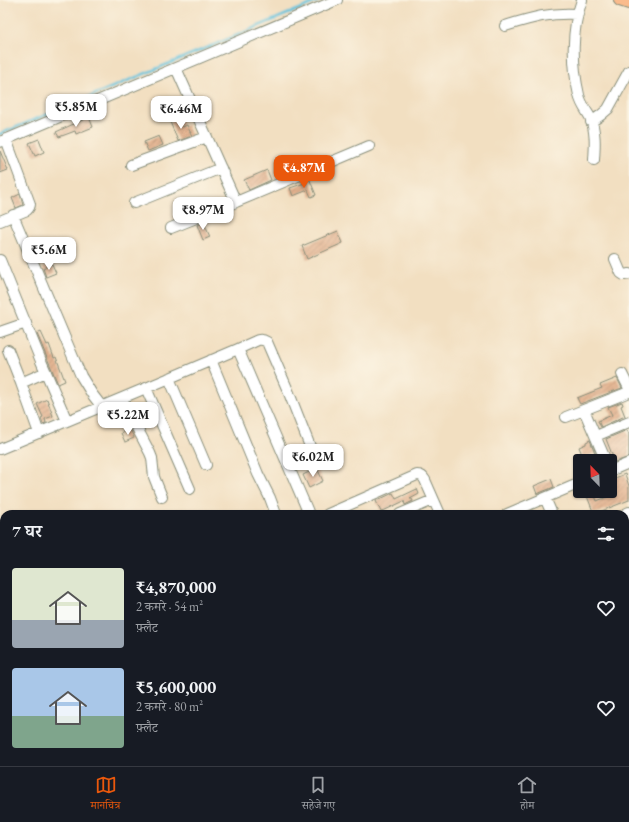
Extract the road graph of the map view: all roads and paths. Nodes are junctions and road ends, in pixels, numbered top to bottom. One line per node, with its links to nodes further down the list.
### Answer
1 (337, 0): 7 (street)
2 (582, 0): 5 (street)
3 (620, 0): 4 (main road)
4 (629, 3)
5 (578, 14): 6 (street); 9 (street)
6 (505, 26)
7 (176, 68): 10 (street); 11 (street)
8 (629, 71): 9 (street)
9 (591, 122): 13 (street)
10 (207, 137): 14 (street); 15 (street)
11 (3, 140): 18 (street)
12 (369, 146): 16 (street)
13 (594, 160)
14 (131, 166)
15 (221, 168): 16 (street); 17 (street)
16 (236, 202): 20 (street)
17 (134, 204)
18 (13, 216): 19 (street); 37 (street)
19 (0, 221)
20 (171, 228)
21 (615, 259): 23 (street)
22 (0, 260): 24 (street)
23 (629, 274)
24 (26, 323): 25 (street); 29 (street)
25 (0, 332)
26 (238, 349): 28 (street); 45 (street); 56 (street)
27 (8, 350): 32 (street)
28 (211, 360): 31 (street); 55 (street)
29 (46, 372): 32 (street); 40 (street)
30 (622, 374): 34 (street)
31 (170, 378): 33 (street); 48 (street)
32 (21, 383): 42 (street)
33 (146, 388): 36 (street); 51 (street)
34 (629, 388)
35 (629, 392): 38 (street)
36 (122, 399): 37 (street); 52 (street)
37 (102, 406): 40 (street)
38 (584, 410): 39 (street); 43 (street)
39 (566, 417)
40 (68, 421): 42 (street)
41 (629, 422): 43 (street)
42 (39, 433): 44 (street)
43 (596, 436): 46 (street)
44 (0, 449)
45 (311, 449)
46 (603, 454)
47 (629, 463): 49 (street)
48 (206, 465)
49 (617, 468)
50 (573, 486): 53 (street)
51 (190, 489)
52 (162, 497)
53 (544, 498): 60 (street); 61 (street)
54 (433, 500): 57 (street); 58 (street); 59 (street)
55 (274, 510)
56 (307, 510)
57 (337, 510)
58 (409, 510)
59 (438, 510)
60 (516, 510)
61 (550, 510)

